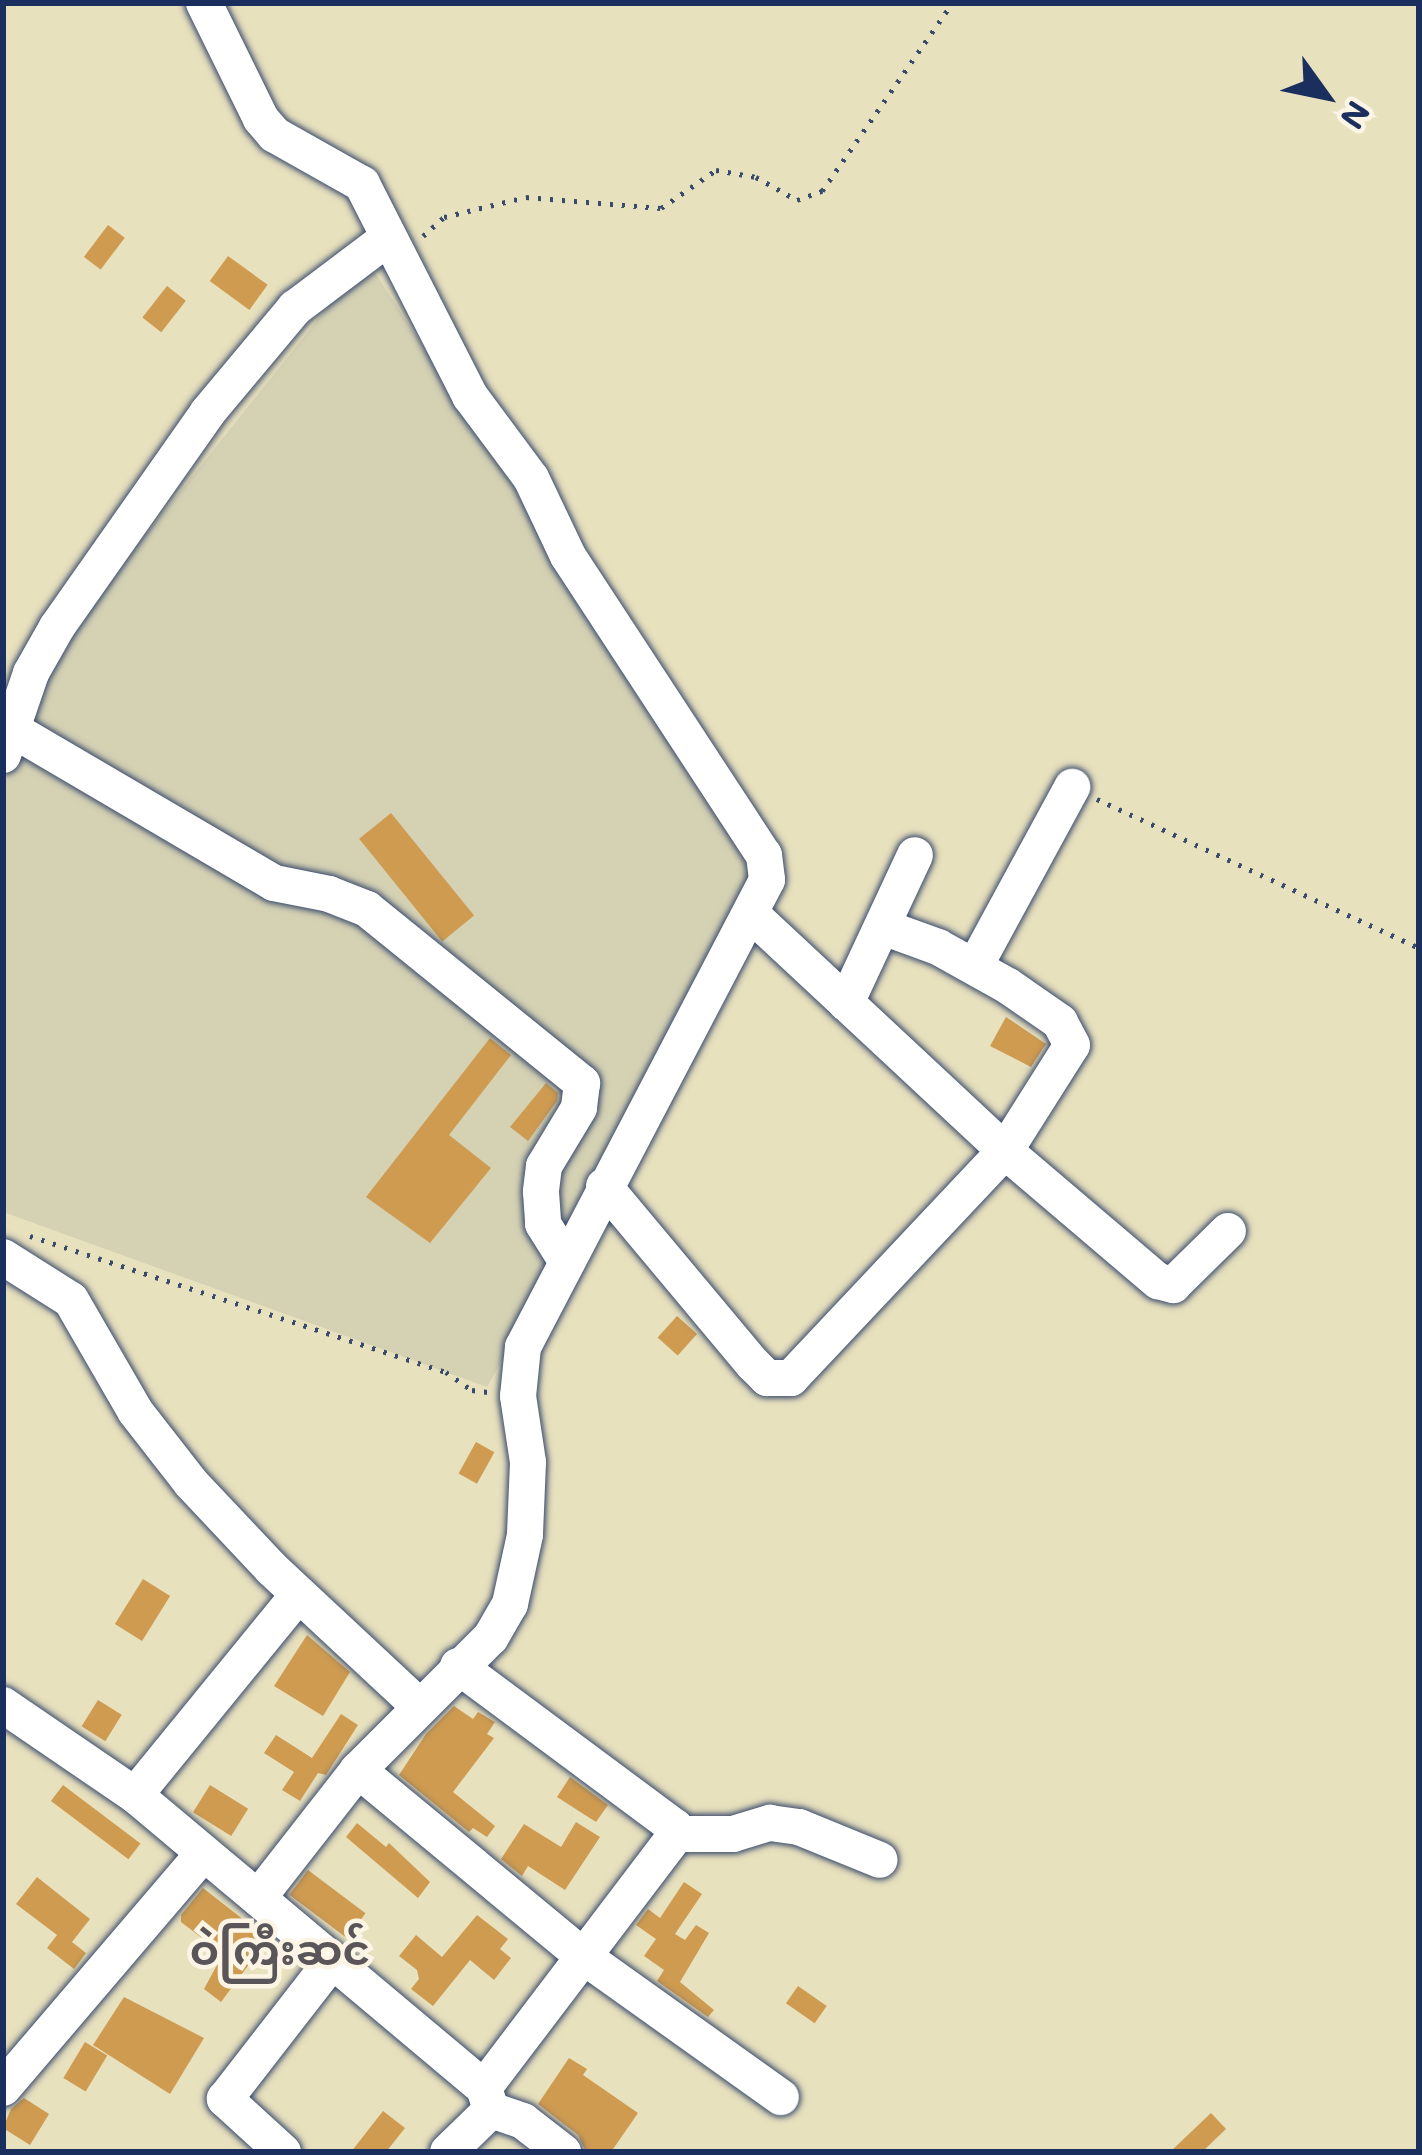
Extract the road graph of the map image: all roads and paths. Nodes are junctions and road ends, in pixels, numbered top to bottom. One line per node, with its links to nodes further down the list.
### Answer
1 (204, 3): 3 (street)
2 (952, 3): 3 (path)
3 (393, 249): 4 (street); 7 (street)
4 (6, 735): 16 (street)
5 (1072, 787): 9 (path); 10 (street)
6 (915, 855): 8 (street)
7 (751, 914): 11 (street); 13 (street)
8 (883, 927): 10 (street); 11 (street)
9 (1419, 948)
10 (975, 966): 12 (street)
11 (846, 1003): 12 (street)
12 (1005, 1151): 13 (street); 14 (street)
13 (604, 1186): 16 (street)
14 (1228, 1231)
15 (14, 1246): 17 (path); 18 (street)
16 (567, 1262): 17 (street)
17 (518, 1396): 19 (street)
18 (299, 1594): 21 (street); 23 (street)
19 (458, 1666): 21 (street); 24 (street)
20 (3, 1705): 23 (street)
21 (418, 1705): 22 (street)
22 (358, 1770): 27 (street); 28 (street)
23 (135, 1795): 25 (street)
24 (674, 1834): 26 (street); 28 (street)
25 (202, 1855): 27 (street); 30 (street)
26 (880, 1860)
27 (258, 1898): 29 (street)
28 (583, 1956): 31 (street); 32 (street)
29 (332, 1961): 32 (street); 33 (street)
30 (3, 2088)
31 (781, 2097)
32 (487, 2099): 34 (street); 35 (street)
33 (283, 2152)
34 (448, 2152)
35 (563, 2152)

